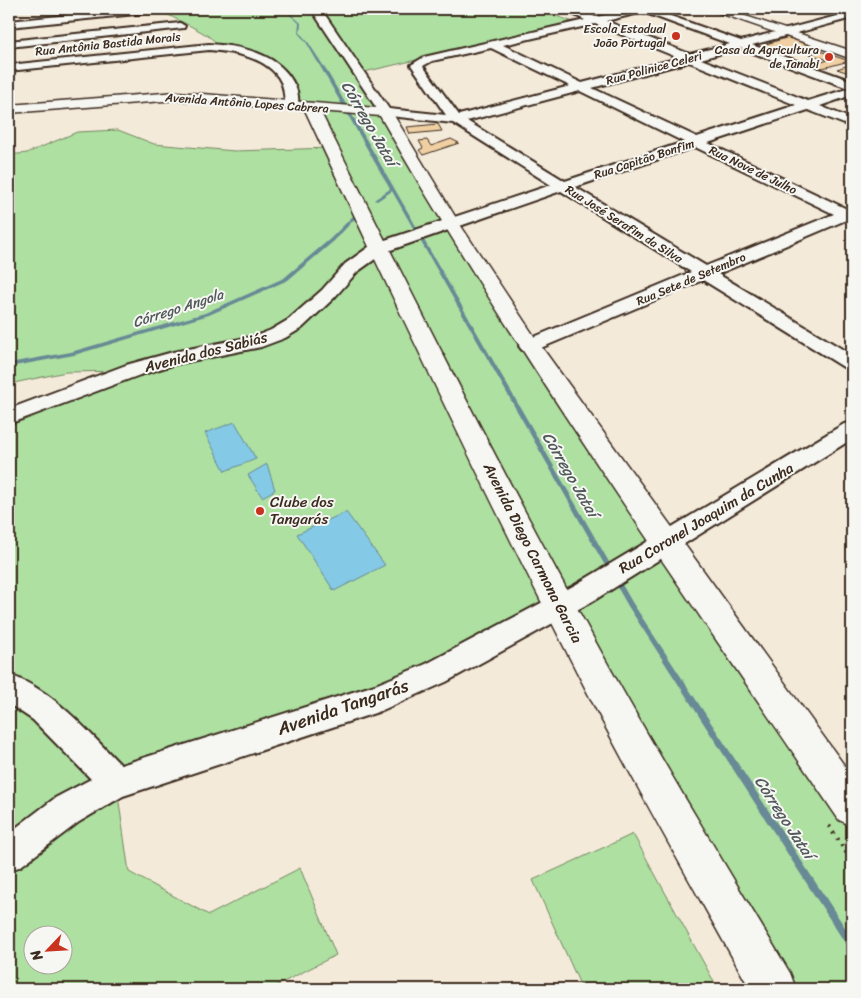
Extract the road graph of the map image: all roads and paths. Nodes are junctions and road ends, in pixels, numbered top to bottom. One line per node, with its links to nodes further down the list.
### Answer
1 (155, 9): 8 (street); 9 (street)
2 (316, 9): 26 (street)
3 (567, 9): 7 (street)
4 (644, 9): 7 (street); 15 (street)
5 (714, 9): 11 (main road)
6 (852, 15): 11 (street, Rua Polinice Celeri)
7 (596, 20): 10 (street); 14 (street)
8 (9, 24)
9 (180, 26): 13 (street); 16 (street)
10 (621, 30): 12 (street); 18 (street)
11 (784, 32): 15 (street, Rua Polinice Celeri); 17 (main road)
12 (604, 34)
13 (9, 44)
14 (492, 44): 21 (street, Rua Nove de Julho); 27 (street, Rua José Serafim da Silva)
15 (741, 45): 18 (street, Rua Polinice Celeri); 20 (street)
16 (209, 47): 19 (street, Rua Antônia Bastida Morais); 24 (street, Rua Antônia Bastida Morais)
17 (852, 56)
18 (692, 58): 21 (street, Rua Polinice Celeri); 23 (street)
19 (9, 68)
20 (852, 84)
21 (582, 88): 27 (street, Rua Polinice Celeri); 29 (street, Rua Nove de Julho)
22 (852, 91): 23 (street, Rua Capitão Bonfim)
23 (808, 106): 28 (street); 29 (street, Rua Capitão Bonfim)
24 (308, 107): 25 (main road, Avenida Antônio Lopes Cabrera); 26 (main road, Avenida Antônio Lopes Cabrera); 33 (main road, Avenida Diego Carmona Garcia)
25 (9, 108)
26 (381, 112): 27 (street, Avenida Antônio Lopes Cabrera); 32 (main road)
27 (456, 120): 30 (street, Rua José Serafim da Silva)
28 (852, 123)
29 (696, 142): 30 (street, Rua Capitão Bonfim); 31 (street, Rua Nove de Julho)
30 (562, 186): 32 (street, Rua Capitão Bonfim); 34 (street, Rua José Serafim da Silva)
31 (850, 214): 34 (street, Rua Sete de Setembro)
32 (450, 223): 33 (street, Rua Capitão Bonfim); 35 (main road)
33 (390, 244): 37 (street, Avenida dos Sabiás); 40 (main road, Avenida Diego Carmona Garcia)
34 (703, 274): 35 (street, Rua Sete de Setembro); 36 (street, Rua José Serafim da Silva)
35 (530, 346): 39 (main road)
36 (852, 364)
37 (9, 417)
38 (852, 429): 39 (street, Rua Coronel Joaquim da Cunha)
39 (667, 542): 40 (street, Rua Coronel Joaquim da Cunha); 43 (main road)
40 (571, 599): 42 (street, Avenida Tangarás); 45 (main road, Avenida Diego Carmona Garcia)
41 (9, 688): 42 (street)
42 (116, 782): 44 (street, Avenida Tangarás)
43 (852, 807)
44 (9, 854)
45 (774, 989)

